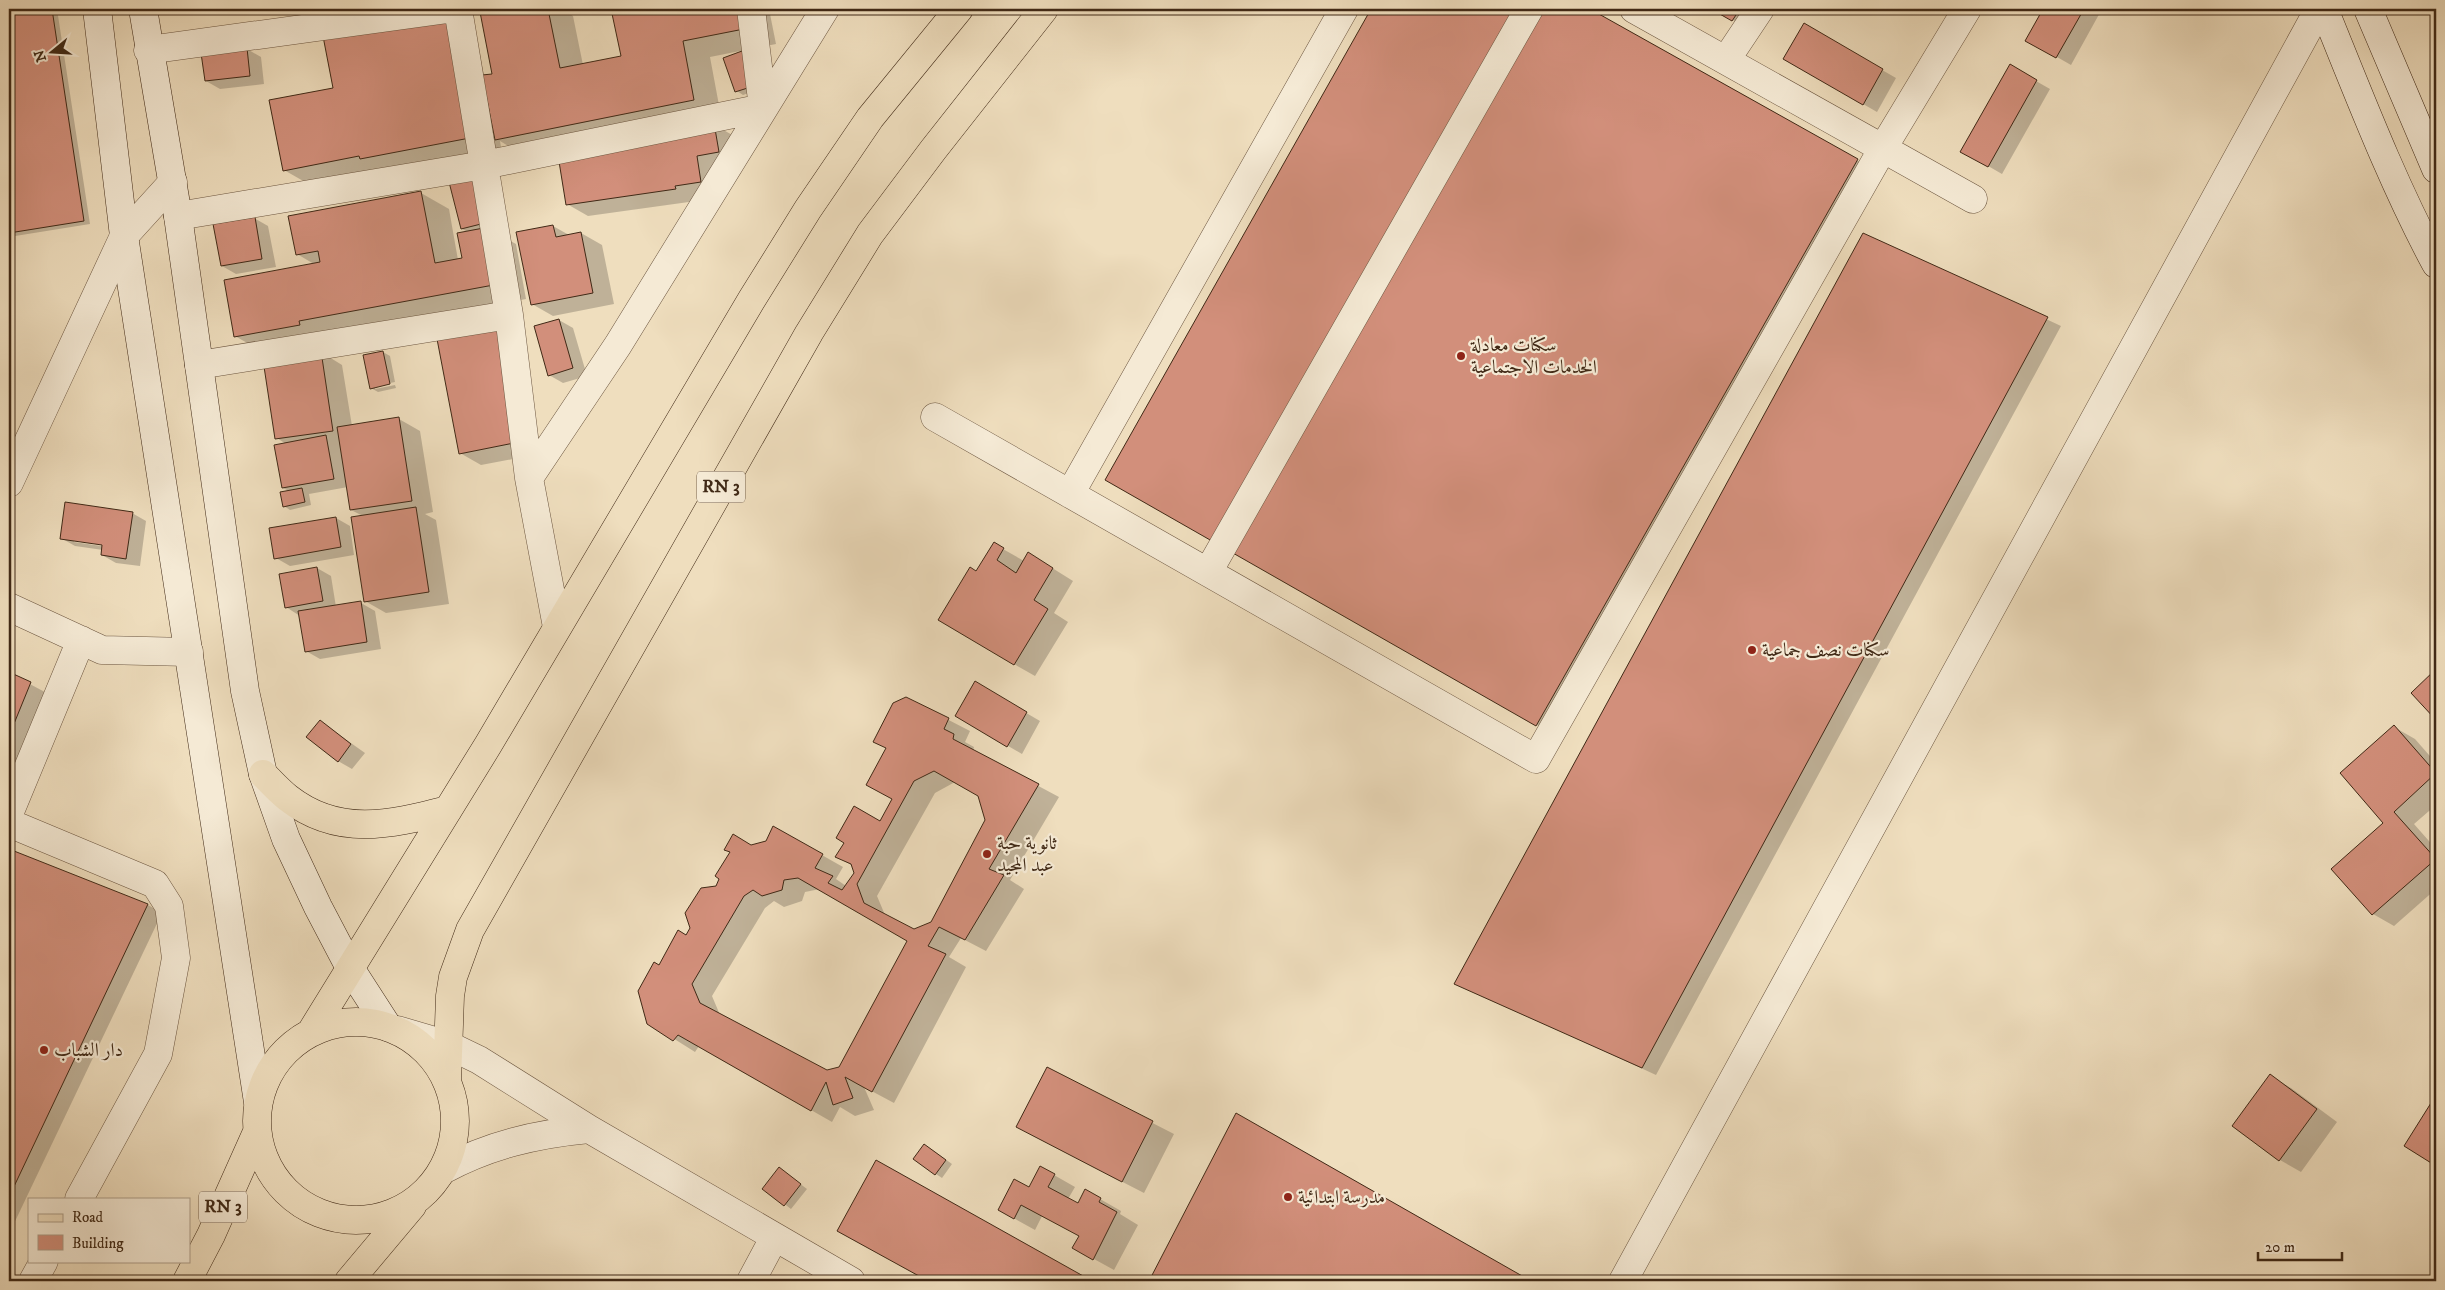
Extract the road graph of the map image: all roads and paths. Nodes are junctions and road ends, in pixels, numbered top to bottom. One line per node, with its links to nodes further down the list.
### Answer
1 (97, 9): 26 (street)
2 (143, 9): 17 (street)
3 (448, 9): 17 (street)
4 (458, 9): 21 (street)
5 (751, 9): 19 (street)
6 (825, 9): 19 (street)
7 (959, 9): 36 (main road)
8 (1044, 9): 46 (main road, RN 3)
9 (1344, 9): 33 (street)
10 (1530, 9): 34 (street)
11 (1634, 9): 18 (street)
12 (1760, 9): 18 (street)
13 (1967, 9): 20 (street)
14 (2319, 9): 61 (street)
15 (2324, 9): 27 (street)
16 (2368, 9): 22 (street)
17 (148, 50): 23 (street)
18 (1726, 60): 20 (street)
19 (763, 108): 21 (street); 31 (street)
20 (1883, 148): 24 (street); 34 (street)
21 (484, 165): 25 (street); 28 (street)
22 (2436, 169)
23 (173, 182): 25 (street); 26 (street)
24 (1973, 199)
25 (178, 216): 29 (street)
26 (124, 236): 32 (street); 38 (street)
27 (2436, 264)
28 (509, 315): 29 (street); 31 (street)
29 (199, 365): 39 (street)
30 (935, 416): 33 (street)
31 (530, 478): 36 (street)
32 (9, 483)
33 (1070, 494): 34 (street)
34 (1208, 572)
35 (9, 607): 37 (street)
36 (557, 627): 40 (main road)
37 (81, 640): 38 (street); 41 (street)
38 (190, 652): 48 (street)
39 (263, 774): 40 (main road); 43 (street)
40 (448, 810): 43 (main road)
41 (9, 814)
42 (9, 823): 52 (street)
43 (350, 968): 44 (street); 45 (main road)
44 (393, 1029): 45 (main road); 46 (street); 47 (main road)
45 (311, 1032): 48 (main road)
46 (448, 1045): 47 (main road, RN 3); 49 (street)
47 (447, 1082): 51 (main road)
48 (258, 1102): 50 (main road)
49 (589, 1129): 51 (street); 54 (street)
50 (257, 1132): 53 (main road); 57 (main road, RN 3)
51 (442, 1170): 53 (main road)
52 (80, 1198)
53 (417, 1200): 58 (main road)
54 (774, 1238): 59 (street); 60 (street)
55 (44, 1262): 56 (street)
56 (34, 1281)
57 (187, 1281)
58 (349, 1281)
59 (751, 1281)
60 (852, 1281)
61 (1622, 1281)

